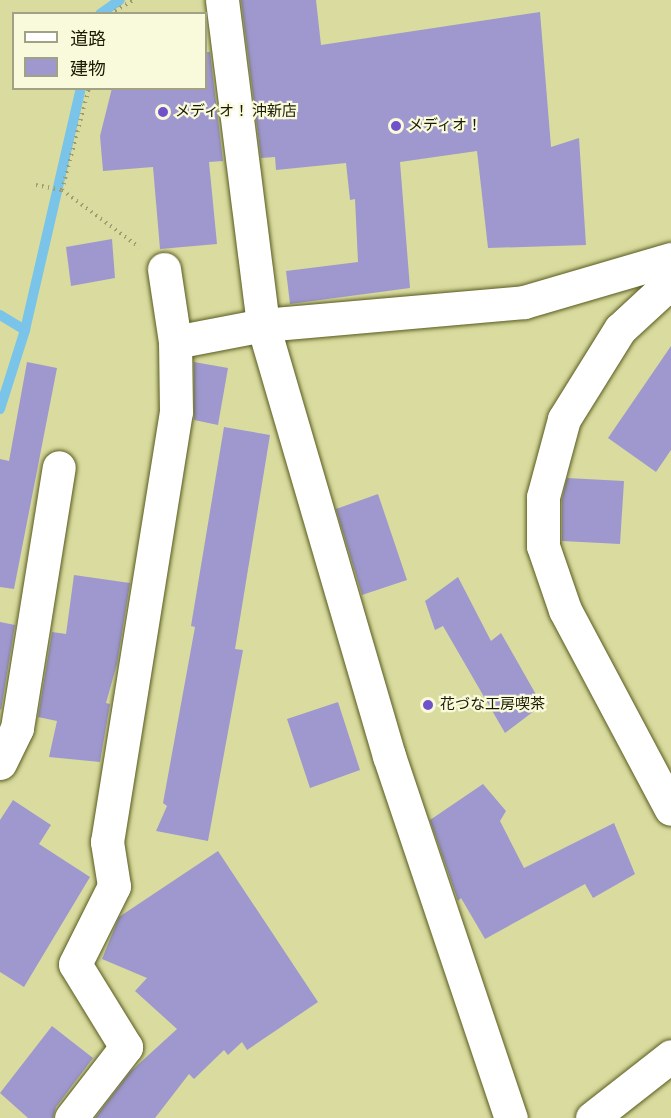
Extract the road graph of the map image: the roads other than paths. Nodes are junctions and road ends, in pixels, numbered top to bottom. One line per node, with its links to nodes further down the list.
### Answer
1 (222, 0): 5 (street)
2 (671, 259): 5 (street)
3 (164, 270): 6 (street)
4 (671, 282): 9 (street)
5 (263, 325): 6 (street); 12 (street)
6 (175, 342): 11 (street)
7 (59, 467): 8 (street)
8 (0, 763)
9 (671, 809)
10 (671, 1056): 13 (street)
11 (71, 1118)
12 (511, 1118)
13 (592, 1118)

